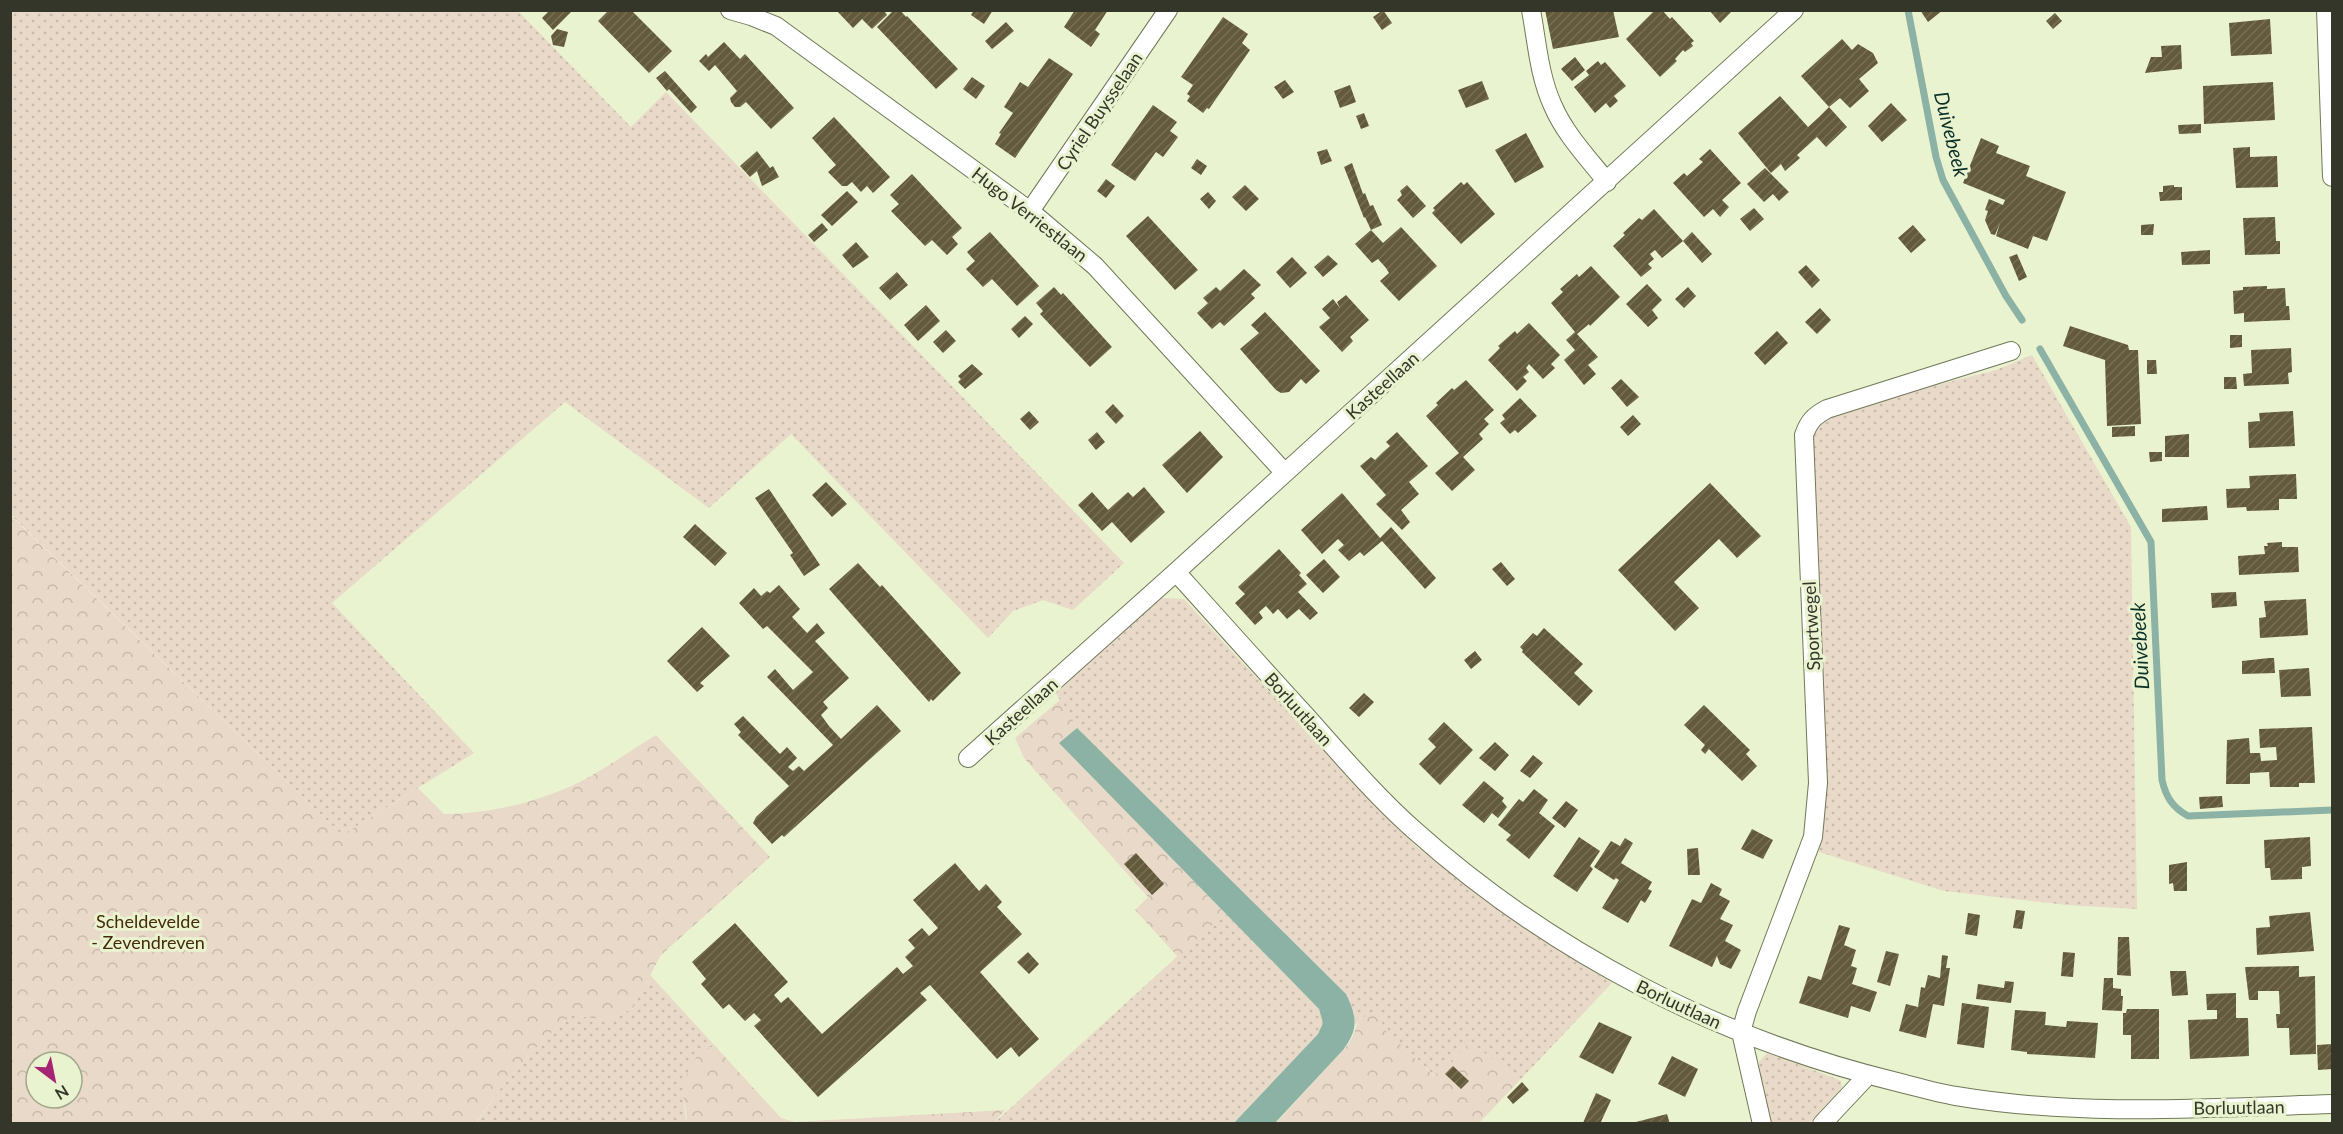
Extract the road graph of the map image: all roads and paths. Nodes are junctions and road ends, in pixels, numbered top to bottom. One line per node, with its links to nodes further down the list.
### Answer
1 (730, 10): 8 (street, Hugo Verriestlaan)
2 (1168, 10): 8 (street, Cyriel Buysselaan)
3 (1532, 10): 7 (street)
4 (1794, 10): 7 (street, Kasteellaan)
5 (2326, 10): 6 (street)
6 (2332, 177)
7 (1607, 182): 10 (street, Kasteellaan)
8 (1030, 211): 10 (street, Hugo Verriestlaan)
9 (2011, 351): 13 (street, Sportwegel)
10 (1286, 472): 11 (street, Kasteellaan)
11 (1176, 572): 12 (street, Kasteellaan); 13 (street, Borluutlaan)
12 (968, 758)
13 (1742, 1032): 14 (street, Borluutlaan); 17 (street)
14 (1868, 1075): 16 (street, Borluutlaan); 18 (street)
15 (2332, 1104): 16 (street, Borluutlaan)
16 (2071, 1116)
17 (1762, 1124)
18 (1822, 1124)

